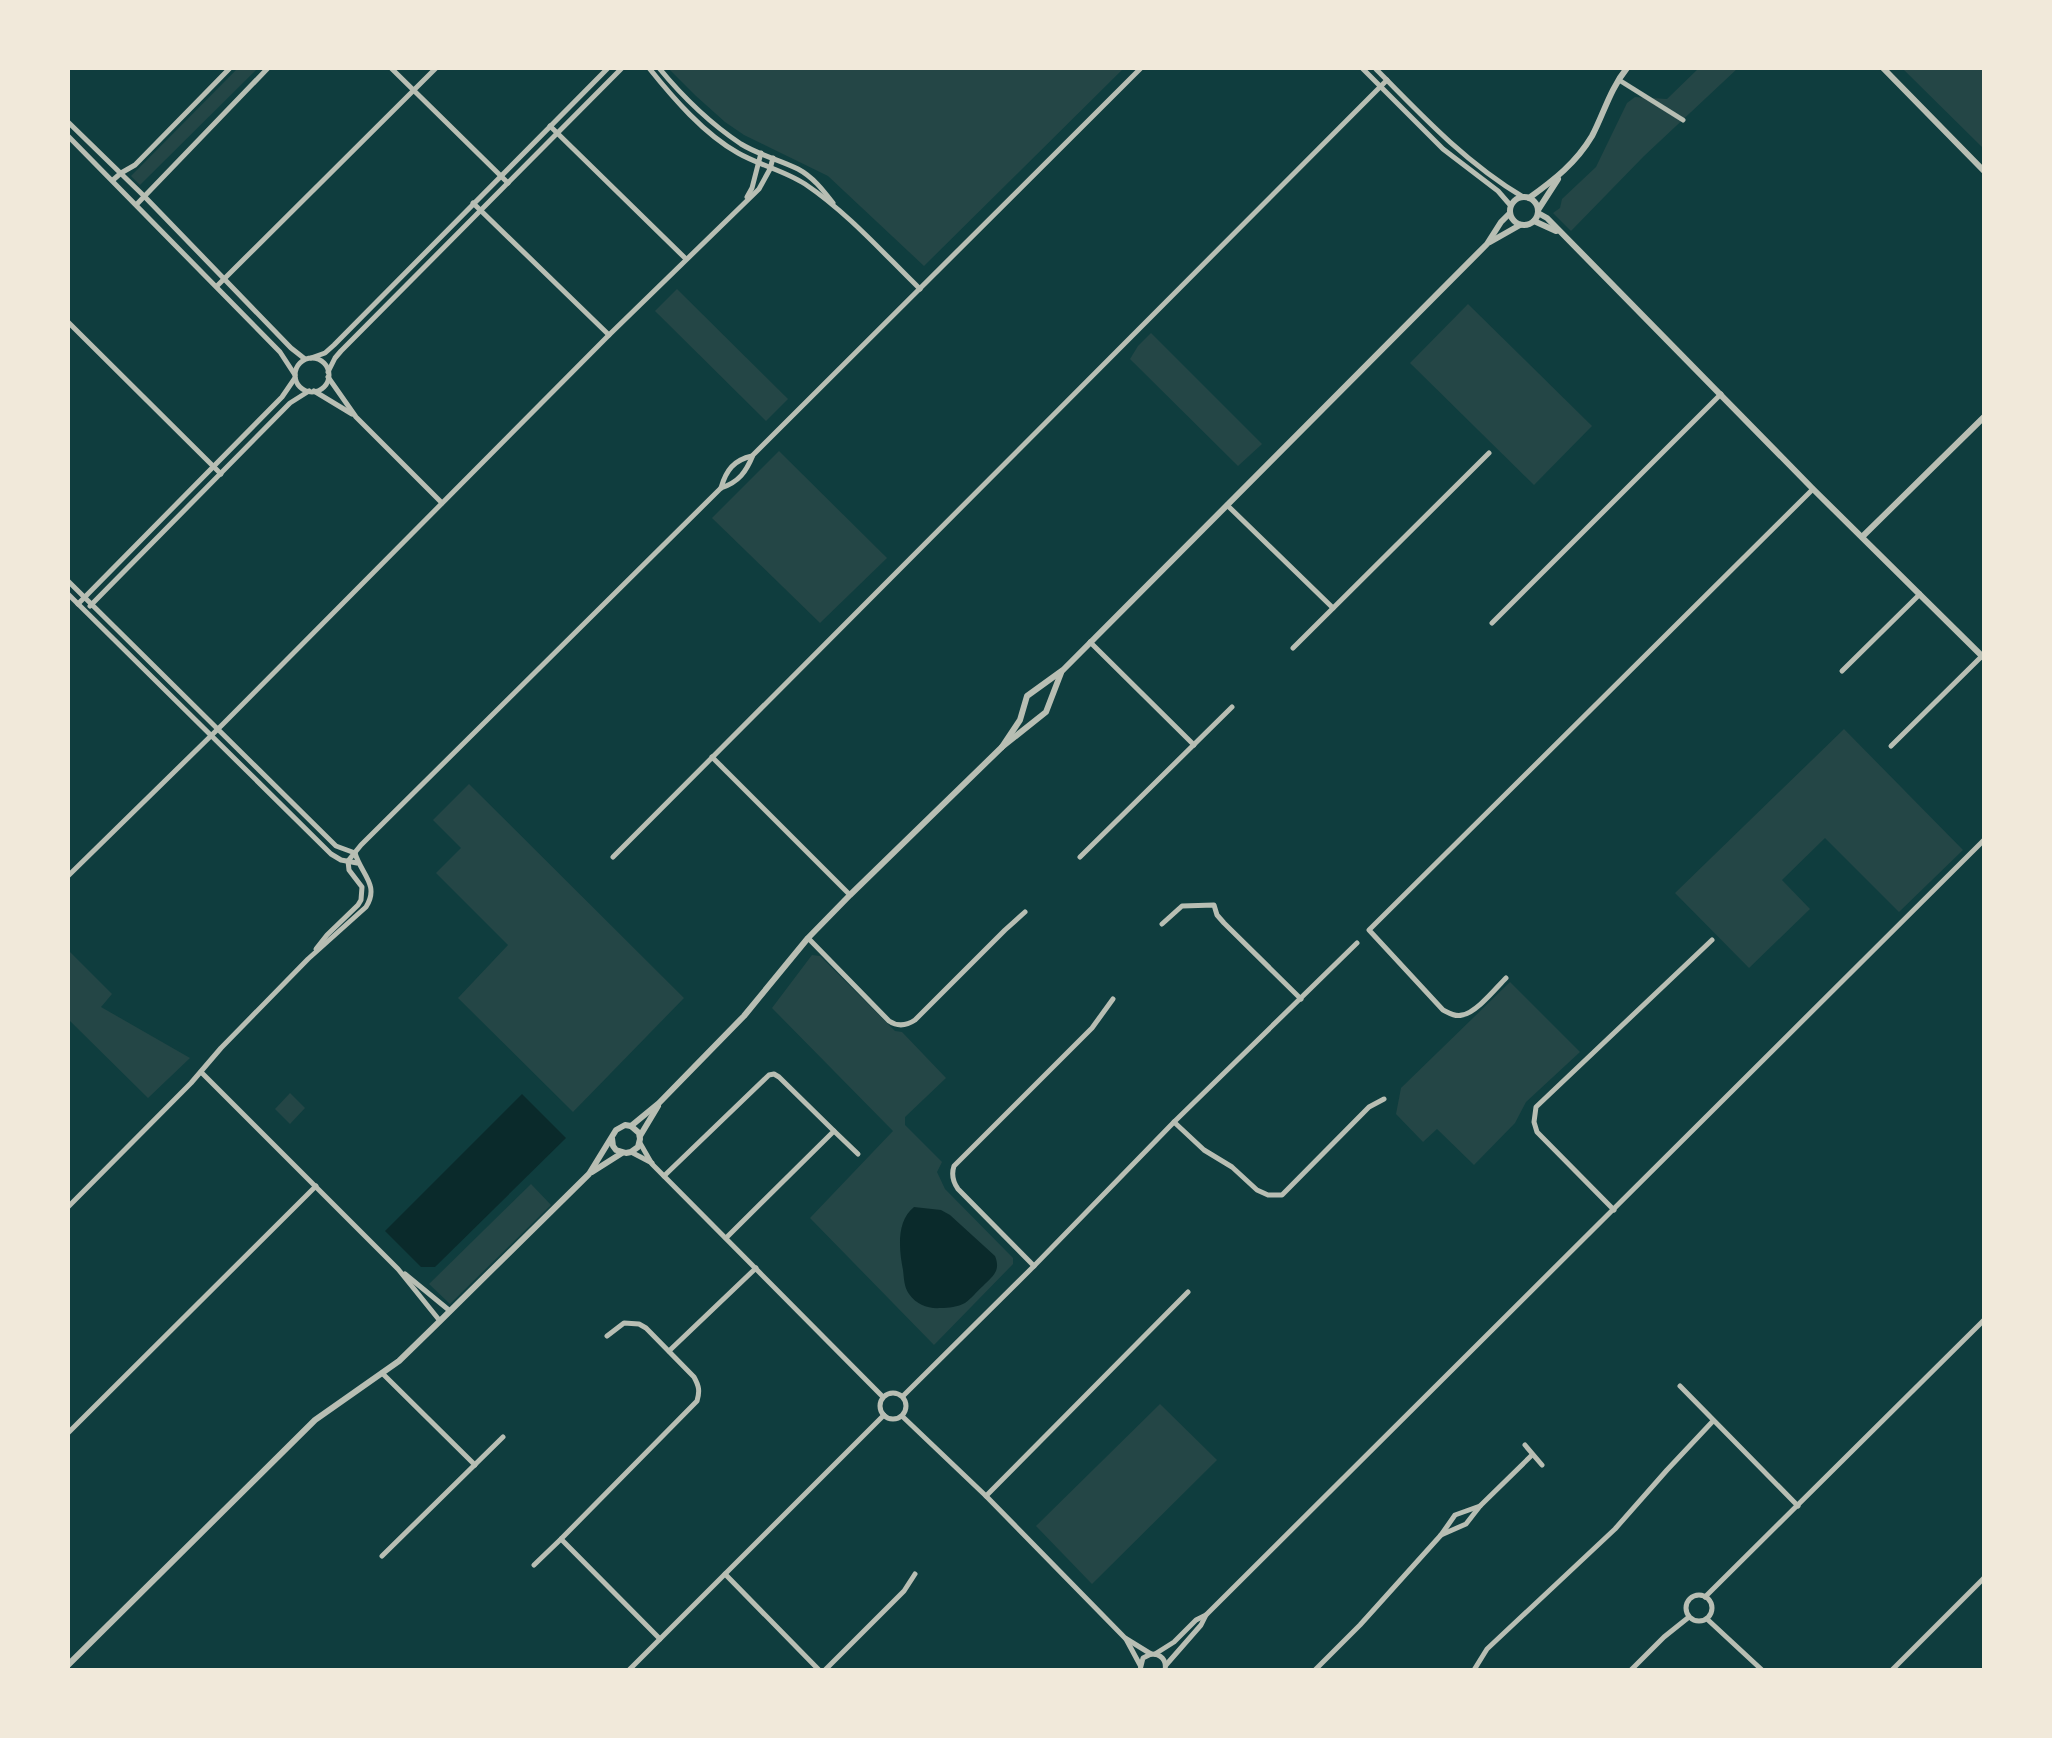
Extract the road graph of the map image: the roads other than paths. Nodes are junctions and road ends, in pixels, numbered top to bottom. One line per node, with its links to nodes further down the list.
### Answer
1 (230, 68): 28 (street)
2 (268, 68): 33 (street)
3 (391, 68): 17 (street)
4 (436, 68): 17 (street)
5 (608, 68): 20 (street)
6 (622, 68): 21 (street)
7 (649, 68): 25 (street)
8 (659, 68): 23 (street)
9 (1141, 68): 49 (street)
10 (1362, 68): 16 (street)
11 (1375, 68): 15 (street)
12 (1627, 68): 14 (street)
13 (1883, 68): 27 (street)
14 (1618, 79): 18 (street); 30 (street)
15 (1387, 80): 16 (street); 34 (street)
16 (1380, 86): 39 (street); 88 (street)
17 (413, 90): 29 (street); 47 (street)
18 (1683, 120)
19 (68, 122): 28 (street)
20 (550, 126): 21 (street); 29 (street)
21 (557, 133): 32 (street); 46 (street)
22 (68, 136): 31 (street)
23 (761, 153): 24 (street); 25 (street)
24 (773, 158): 26 (street); 41 (street)
25 (758, 164): 26 (street); 37 (street)
26 (770, 169): 37 (street); 41 (street)
27 (1984, 171)
28 (121, 173): 31 (street); 33 (street)
29 (501, 176): 32 (street); 35 (street)
30 (1560, 176): 34 (street); 40 (street)
31 (113, 180): 36 (street)
32 (508, 183): 38 (street)
33 (144, 196): 36 (street); 47 (street)
34 (1526, 197): 39 (street); 40 (street)
35 (473, 203): 38 (street); 52 (street)
36 (137, 204): 48 (street)
37 (742, 204): 46 (street)
38 (481, 210): 51 (street); 53 (street)
39 (1510, 210): 43 (street); 45 (street)
40 (1538, 212): 42 (street); 44 (street)
41 (841, 214): 49 (street)
42 (1534, 221): 43 (street); 44 (street)
43 (1520, 225): 45 (street)
44 (1560, 233): 56 (street)
45 (1487, 244): 66 (street)
46 (686, 259): 51 (street)
47 (225, 279): 48 (street); 52 (street)
48 (217, 286): 54 (street)
49 (920, 289): 60 (street)
50 (68, 322): 61 (street)
51 (609, 335): 65 (street)
52 (308, 359): 53 (street); 54 (street)
53 (328, 375): 55 (street); 57 (street)
54 (295, 376): 55 (street); 61 (street)
55 (311, 391): 57 (street); 62 (street)
56 (1721, 394): 64 (street); 76 (street)
57 (356, 417): 65 (street)
58 (1984, 417): 67 (street)
59 (1489, 453): 74 (street)
60 (753, 455): 63 (street); 63 (street)
61 (214, 467): 62 (street); 71 (street)
62 (221, 474): 73 (street)
63 (721, 488): 90 (street)
64 (1813, 489): 67 (street); 103 (street)
65 (442, 503): 83 (street)
66 (1227, 505): 74 (street); 77 (street)
67 (1863, 536): 70 (street)
68 (68, 581): 71 (street)
69 (68, 594): 72 (street)
70 (1920, 594): 79 (street); 81 (street)
71 (85, 598): 72 (street); 73 (street)
72 (78, 604): 75 (street)
73 (91, 604): 75 (street); 83 (street)
74 (1333, 608): 78 (street)
75 (85, 611): 84 (street)
76 (1492, 623)
77 (1090, 642): 80 (street); 85 (street)
78 (1293, 648)
79 (1983, 657): 86 (street)
80 (1063, 670): 87 (street); 87 (street)
81 (1842, 671)
82 (1232, 707): 85 (street)
83 (218, 728): 84 (street); 90 (street)
84 (210, 735): 93 (street); 95 (street)
85 (1194, 745): 92 (street)
86 (1891, 746)
87 (1002, 747): 96 (street)
88 (712, 757): 91 (street); 96 (street)
89 (1984, 840): 122 (street)
90 (355, 853): 93 (street); 94 (street)
91 (613, 857)
92 (1080, 857)
93 (348, 861): 94 (street); 102 (street)
94 (357, 863): 102 (street)
95 (68, 876)
96 (850, 895): 99 (street)
97 (1025, 912): 99 (street)
98 (1162, 924): 105 (street)
99 (808, 938): 108 (street)
100 (1712, 940): 122 (street)
101 (1357, 943): 105 (street)
102 (308, 959): 106 (street)
103 (1506, 978)
104 (1113, 999): 124 (street)
105 (1301, 999): 109 (street)
106 (201, 1072): 120 (street); 121 (street)
107 (1384, 1099): 109 (street)
108 (659, 1103): 110 (street); 113 (street)
109 (1174, 1122): 124 (street)
110 (631, 1126): 112 (street); 113 (street)
111 (834, 1131): 116 (street); 119 (street); 123 (street)
112 (612, 1138): 115 (street); 118 (street)
113 (640, 1140): 114 (street); 117 (street)
114 (631, 1152): 115 (street); 117 (street)
115 (622, 1153): 118 (street)
116 (858, 1154)
117 (652, 1164): 119 (street)
118 (589, 1174): 128 (street)
119 (664, 1176): 123 (street)
120 (316, 1186): 126 (street); 140 (street)
121 (68, 1207)
122 (1614, 1210): 157 (street)
123 (726, 1238): 125 (street)
124 (1034, 1266): 135 (street)
125 (756, 1268): 132 (street); 136 (street)
126 (398, 1269): 128 (street); 130 (street)
127 (1188, 1292): 146 (street)
128 (450, 1311): 130 (street)
129 (1984, 1320): 148 (street)
130 (440, 1321): 133 (street)
131 (607, 1336): 132 (street)
132 (669, 1351): 150 (street)
133 (382, 1373): 144 (street); 163 (street)
134 (1680, 1386): 139 (street)
135 (903, 1396): 136 (street); 138 (street)
136 (883, 1397): 137 (street)
137 (884, 1415): 138 (street); 153 (street)
138 (902, 1416): 146 (street)
139 (1713, 1421): 148 (street); 169 (street)
140 (68, 1433)
141 (503, 1437): 144 (street)
142 (1525, 1445): 143 (street)
143 (1532, 1455): 145 (street); 147 (street)
144 (475, 1465): 151 (street)
145 (1542, 1465)
146 (986, 1496): 160 (street)
147 (1480, 1506): 149 (street); 149 (street)
148 (1798, 1506): 156 (street)
149 (1441, 1535): 168 (street)
150 (561, 1539): 152 (street); 161 (street)
151 (382, 1556)
152 (534, 1565)
153 (725, 1574): 161 (street); 167 (street)
154 (915, 1574): 167 (street)
155 (1984, 1578): 172 (street)
156 (1705, 1597): 158 (street); 159 (street)
157 (1206, 1615): 162 (street); 164 (street)
158 (1689, 1617): 159 (street); 170 (street)
159 (1707, 1619): 171 (street)
160 (1125, 1638): 162 (street); 165 (street)
161 (660, 1639): 166 (street)
162 (1153, 1654): 164 (street); 165 (street)
163 (68, 1665)
164 (1166, 1668)
165 (1140, 1669)
166 (629, 1670)
167 (822, 1670)
168 (1315, 1670)
169 (1474, 1670)
170 (1631, 1670)
171 (1762, 1670)
172 (1892, 1670)

